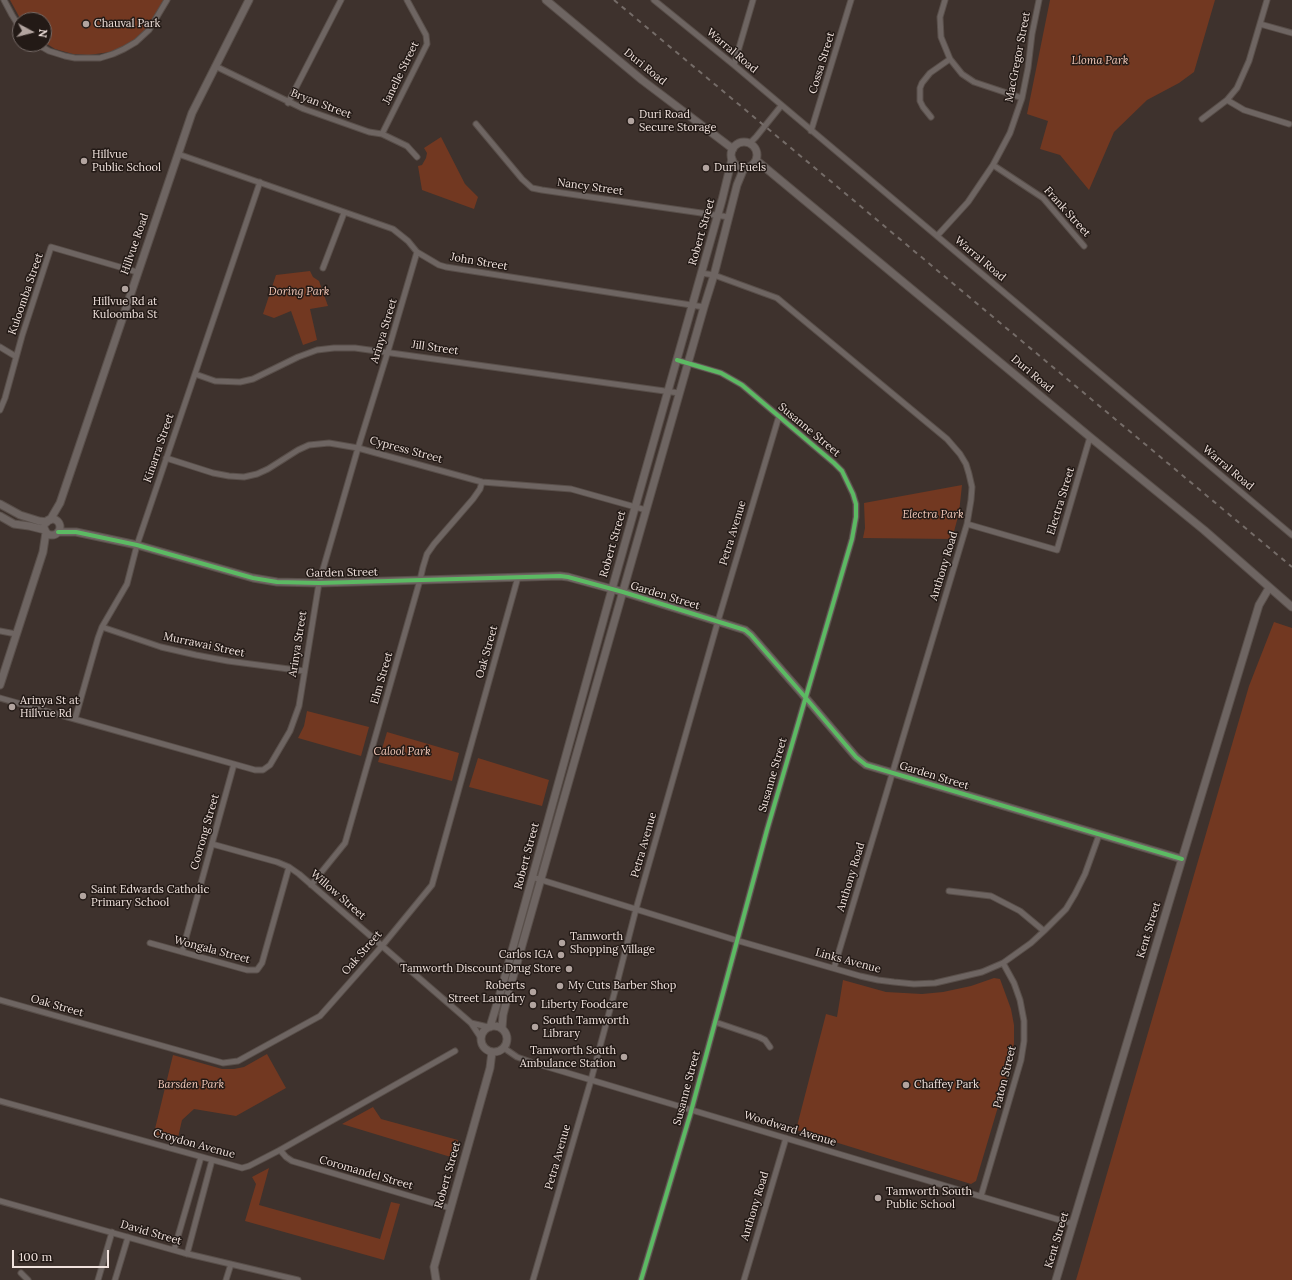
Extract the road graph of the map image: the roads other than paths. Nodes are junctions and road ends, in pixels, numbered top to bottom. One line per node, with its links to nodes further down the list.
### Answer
1 (167, 0): 16 (street)
2 (249, 0): 19 (street, Hillvue Road)
3 (341, 0): 22 (street)
4 (407, 0): 29 (street, Janelle Street)
5 (546, 0): 31 (street, Duri Road)
6 (655, 0): 18 (street, Warral Road)
7 (753, 0): 18 (street)
8 (851, 0): 28 (street, Cossa Street)
9 (945, 0): 17 (street)
10 (1039, 0): 20 (street, MacGregor Street)
11 (1267, 0): 14 (street)
12 (3, 1): 13 (street)
13 (12, 15)
14 (1260, 24): 15 (street); 21 (street)
15 (1292, 33)
16 (52, 52)
17 (950, 59): 20 (street); 24 (street)
18 (734, 65): 23 (street, Warral Road)
19 (215, 66): 22 (street, Bryan Street); 32 (street, Hillvue Road)
20 (1022, 98): 36 (street, MacGregor Street)
21 (1227, 100): 25 (street); 27 (street)
22 (288, 103): 29 (street, Bryan Street)
23 (781, 106): 28 (street, Warral Road); 30 (street)
24 (931, 118)
25 (1202, 119)
26 (476, 124): 40 (street, Nancy Street)
27 (1289, 124)
28 (811, 131): 42 (street, Warral Road)
29 (382, 134): 33 (street, Bryan Street)
30 (750, 143): 31 (street); 35 (street)
31 (733, 149): 34 (street)
32 (178, 154): 38 (street, John Street); 46 (street, Hillvue Road)
33 (417, 157)
34 (732, 159): 37 (street); 40 (street, Robert Street)
35 (756, 160): 37 (street); 61 (street, Duri Road)
36 (993, 165): 42 (street, MacGregor Street); 43 (street, Frank Street)
37 (744, 168): 41 (street, Robert Street)
38 (260, 182): 39 (street, John Street); 56 (street, Kinarra Street)
39 (344, 213): 44 (street, John Street); 45 (street)
40 (718, 216): 41 (street, Nancy Street); 47 (street, Robert Street)
41 (729, 217): 48 (street, Robert Street)
42 (937, 236): 76 (street, Warral Road)
43 (1084, 246)
44 (417, 252): 49 (street, John Street); 52 (street, Arinya Street)
45 (323, 268)
46 (137, 272): 53 (street, Kuloomba Street); 65 (street, Hillvue Road)
47 (701, 273): 48 (street, Anthony Road); 49 (street, Robert Street)
48 (714, 275): 50 (street, Robert Street); 72 (street, Anthony Road)
49 (692, 305): 50 (street, John Street); 54 (street, Robert Street)
50 (704, 307): 55 (street, Robert Street)
51 (0, 346): 53 (street)
52 (388, 351): 56 (street, Jill Street); 57 (street, Jill Street); 62 (street, Arinya Street)
53 (16, 356): 59 (street, Kuloomba Street)
54 (677, 360): 55 (street, Susanne Street); 57 (street, Robert Street)
55 (688, 363): 58 (street, Robert Street); 60 (street, Susanne Street)
56 (195, 374): 63 (street, Kinarra Street)
57 (668, 392): 58 (street, Jill Street); 67 (street, Robert Street)
58 (679, 393): 68 (street, Robert Street)
59 (0, 410)
60 (779, 416): 86 (street, Petra Avenue); 92 (street, Susanne Street)
61 (1090, 437): 72 (street, Electra Street); 82 (street, Duri Road)
62 (358, 448): 63 (street, Cypress Street); 64 (street, Cypress Street); 81 (street, Arinya Street)
63 (166, 458): 77 (street, Kinarra Street)
64 (482, 482): 67 (street, Cypress Street); 80 (street, Elm Street)
65 (60, 503): 70 (street, Hillvue Road); 71 (street, Hillvue Road)
66 (0, 504): 70 (street)
67 (635, 507): 68 (street, Cypress Street); 83 (street, Robert Street)
68 (646, 510): 84 (street, Robert Street)
69 (0, 516): 73 (street)
70 (48, 521): 71 (street); 73 (street)
71 (59, 524): 74 (street, Garden Street); 75 (street)
72 (967, 524): 96 (street, Anthony Road)
73 (45, 531): 75 (street); 78 (street)
74 (76, 532): 75 (street, Garden Street); 77 (street, Garden Street)
75 (56, 533): 78 (street)
76 (1292, 536)
77 (137, 545): 81 (street, Garden Street); 87 (street, Kinarra Street)
78 (43, 552): 89 (street)
79 (518, 578): 80 (street, Garden Street); 83 (street, Garden Street); 109 (street, Oak Street)
80 (420, 580): 81 (street, Garden Street); 103 (street, Elm Street)
81 (319, 583): 90 (street, Arinya Street)
82 (1269, 588): 85 (street, Duri Road); 99 (street, Kent Street)
83 (612, 590): 84 (street, Garden Street); 101 (street, Robert Street)
84 (623, 592): 86 (street, Garden Street); 102 (street, Robert Street)
85 (1292, 607)
86 (718, 621): 92 (street, Garden Street); 105 (street, Petra Avenue)
87 (102, 627): 90 (street, Murrawai Street); 94 (street, Kinarra Street)
88 (0, 631): 89 (street)
89 (16, 634): 91 (street)
90 (304, 671): 95 (street, Arinya Street)
91 (0, 685)
92 (805, 697): 96 (street, Garden Street); 107 (street, Susanne Street)
93 (0, 698): 94 (street, Arinya Street)
94 (75, 719): 95 (street, Arinya Street)
95 (234, 764): 98 (street, Coorong Street)
96 (892, 773): 97 (street, Garden Street); 112 (street, Anthony Road)
97 (1099, 835): 99 (street, Garden Street); 106 (street, Links Avenue)
98 (212, 844): 100 (street, Willow Street); 110 (street, Coorong Street)
99 (1182, 859): 133 (street, Kent Street)
100 (289, 867): 103 (street, Willow Street); 110 (street, Wongala Street)
101 (532, 877): 102 (street, Links Avenue); 116 (street, Robert Street)
102 (542, 881): 105 (street, Links Avenue); 117 (street, Robert Street)
103 (312, 885): 109 (street, Willow Street)
104 (949, 891): 106 (street)
105 (636, 909): 107 (street, Links Avenue); 123 (street, Petra Avenue)
106 (1044, 931): 111 (street, Links Avenue)
107 (738, 940): 112 (street, Links Avenue); 114 (street, Susanne Street)
108 (150, 943): 110 (street, Wongala Street)
109 (382, 946): 113 (street, Oak Street); 115 (street, Willow Street)
110 (182, 952)
111 (1002, 963): 112 (street, Links Avenue); 130 (street, Paton Street)
112 (834, 968)
113 (0, 1000)
114 (715, 1022): 119 (street); 125 (street, Susanne Street)
115 (471, 1023): 116 (street, Willow Street); 118 (street, Willow Street)
116 (489, 1027): 117 (street); 118 (street)
117 (502, 1028): 120 (street)
118 (481, 1038): 122 (street)
119 (770, 1047)
120 (504, 1048): 122 (street); 123 (street, Woodward Avenue)
121 (455, 1051): 127 (street, Croydon Avenue)
122 (492, 1052): 132 (street, Robert Street)
123 (591, 1080): 125 (street, Woodward Avenue); 146 (street, Petra Avenue)
124 (0, 1101): 128 (street, Croydon Avenue)
125 (691, 1110): 126 (street, Woodward Avenue); 147 (street, Susanne Street)
126 (786, 1138): 130 (street, Woodward Avenue); 148 (street, Anthony Road)
127 (280, 1150): 129 (street, Croydon Avenue); 132 (street, Coromandel Street)
128 (201, 1157): 129 (street, Croydon Avenue); 136 (street)
129 (212, 1160): 137 (street)
130 (981, 1196): 133 (street, Woodward Avenue)
131 (0, 1201): 134 (street, David Street)
132 (450, 1208): 145 (street, Robert Street)
133 (1073, 1224): 149 (street, Kent Street)
134 (112, 1232): 135 (street, David Street); 141 (street)
135 (128, 1237): 136 (street, David Street); 142 (street)
136 (174, 1250): 137 (street, David Street)
137 (187, 1254): 138 (street, David Street)
138 (231, 1264): 143 (street); 144 (street, David Street)
139 (21, 1273): 140 (street)
140 (28, 1280)
141 (98, 1280)
142 (115, 1280)
143 (226, 1280)
144 (298, 1280)
145 (436, 1280)
146 (533, 1280)
147 (641, 1280)
148 (744, 1280)
149 (1056, 1280)

